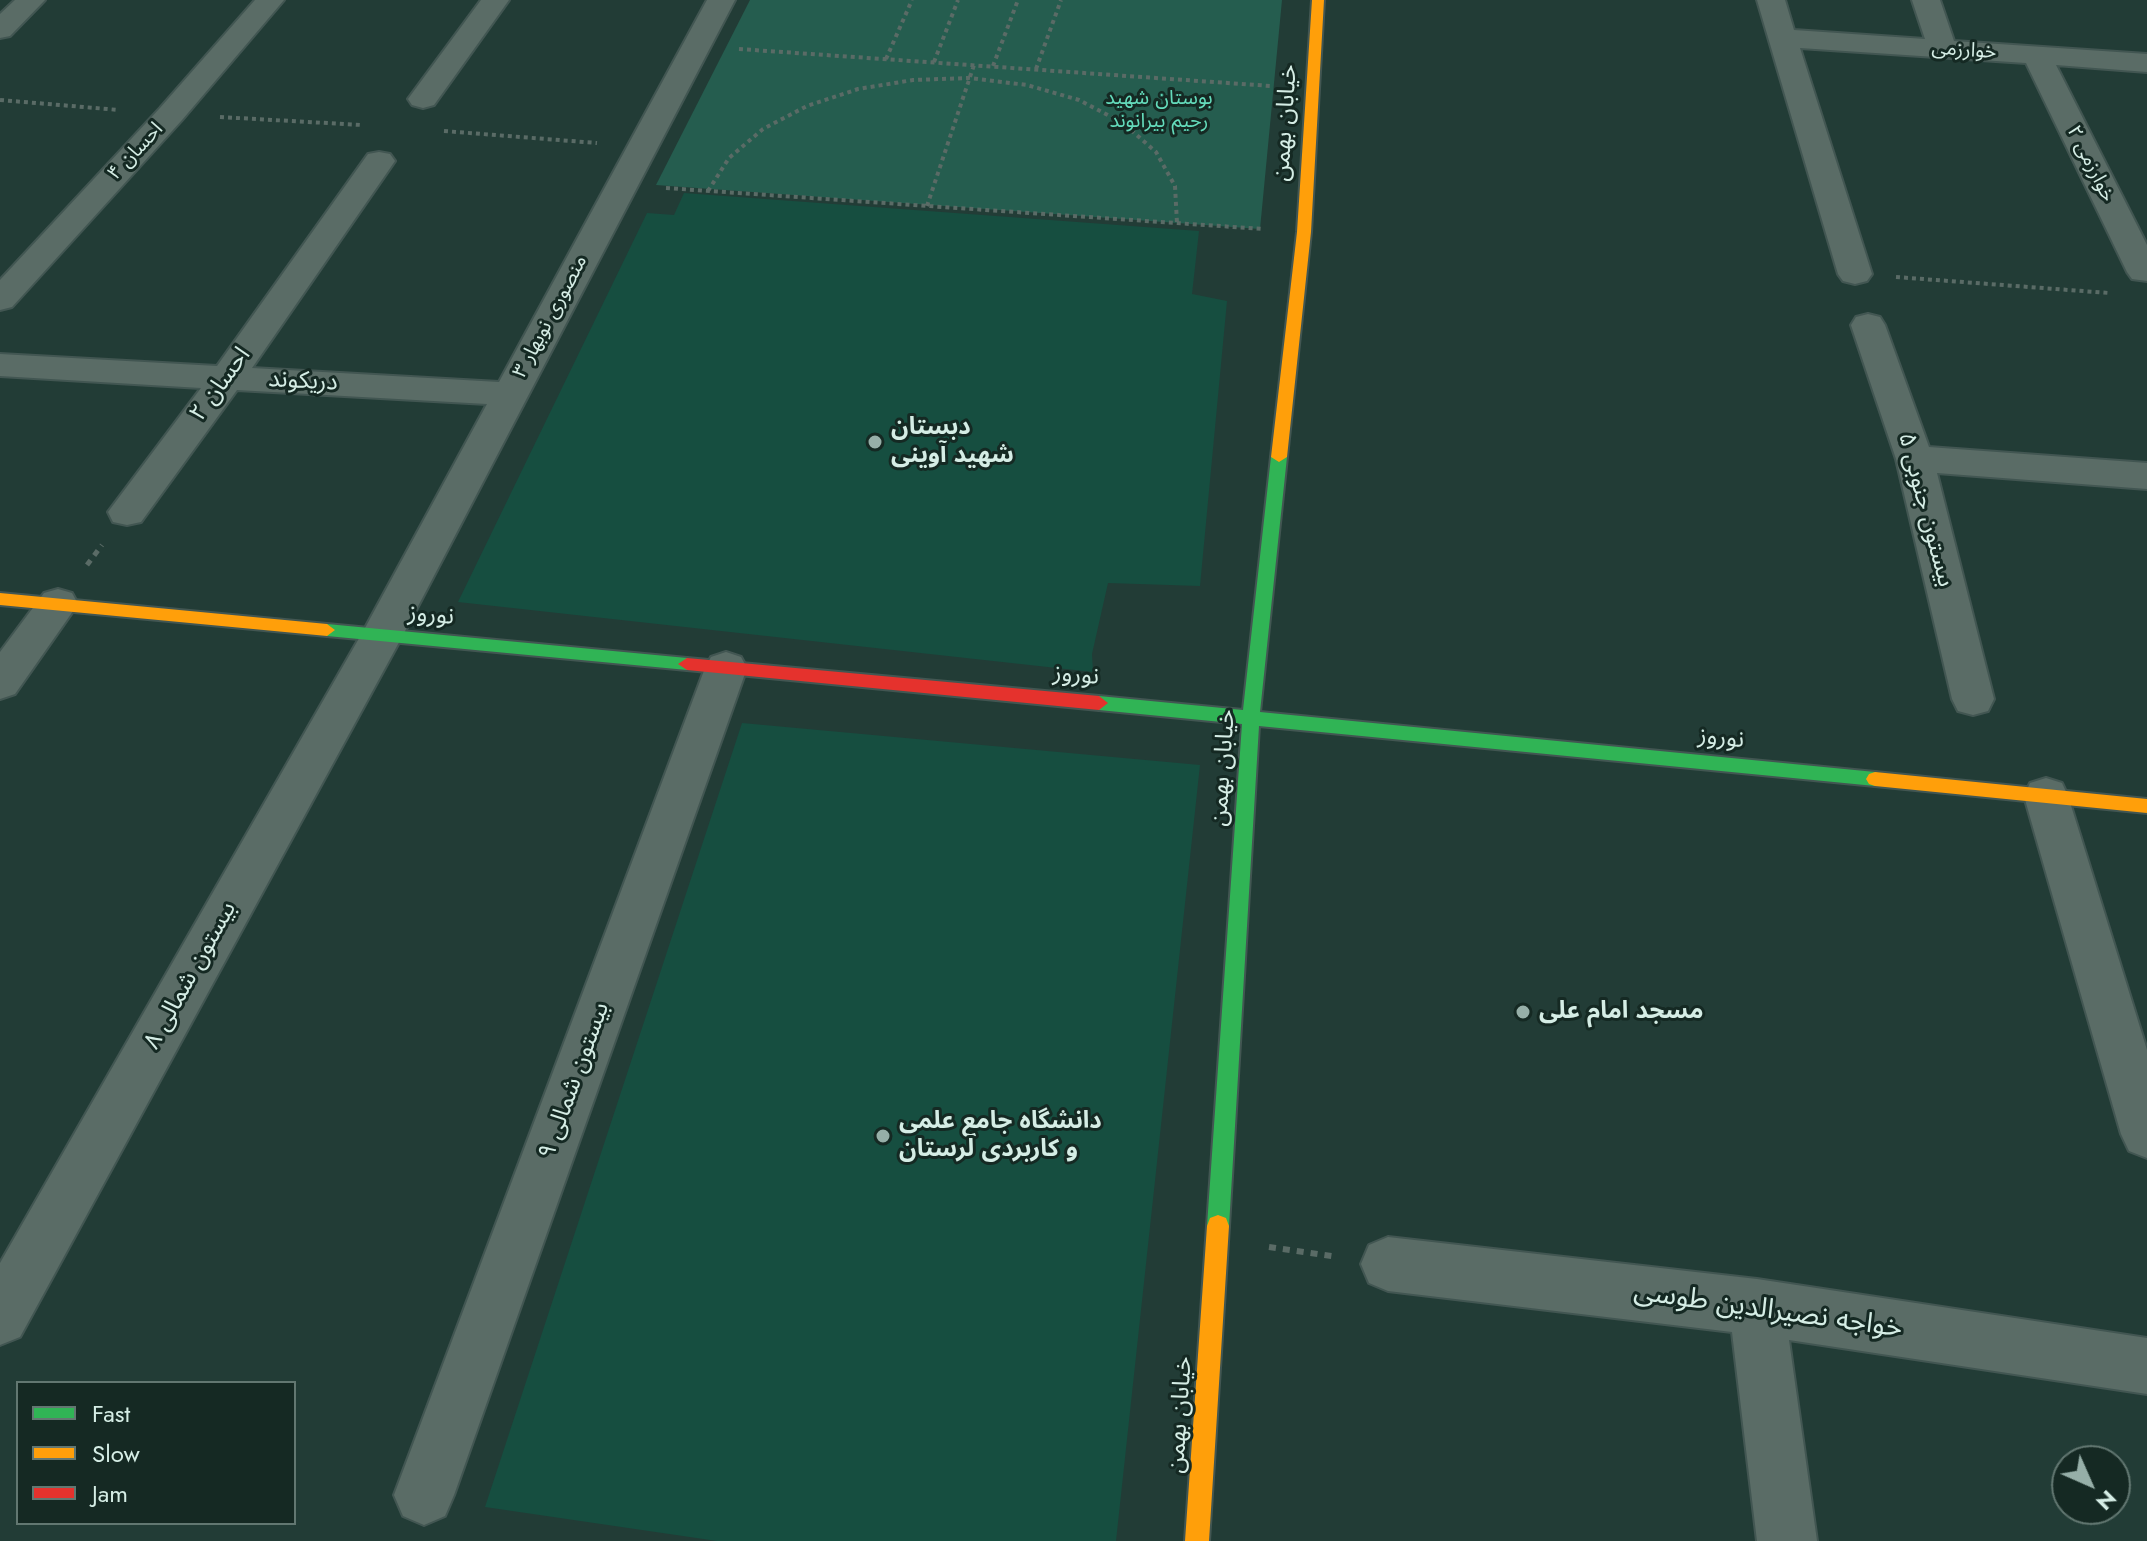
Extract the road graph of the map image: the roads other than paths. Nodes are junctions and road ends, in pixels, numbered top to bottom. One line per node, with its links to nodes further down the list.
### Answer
1 (31, 0): 8 (street)
2 (270, 0): 17 (street, احسان ۴)
3 (495, 0): 13 (street)
4 (721, 0): 21 (street, منصوری نوبهار ۳)
5 (1318, 0): 31 (street, خیابان بهمن)
6 (1771, 0): 9 (street)
7 (1926, 0): 10 (street)
8 (0, 30)
9 (1781, 38): 10 (street, خوارزمی); 16 (street)
10 (1942, 49): 11 (street, خوارزمی)
11 (2036, 55): 12 (street, خوارزمی); 15 (street, خوارزمی ۲)
12 (2147, 63)
13 (423, 99)
14 (379, 161): 20 (street, احسان ۲)
15 (2144, 272)
16 (1855, 274)
17 (0, 300)
18 (1868, 325): 22 (street, بیستون جنوبی ۵)
19 (0, 365): 20 (street, دریکوند)
20 (227, 378): 21 (street, دریکوند); 24 (street, احسان ۲)
21 (510, 394): 27 (street, منصوری نوبهار ۳)
22 (1915, 459): 23 (street); 30 (street, بیستون جنوبی ۵)
23 (2147, 476)
24 (127, 512)
25 (0, 599): 26 (street, نوروز)
26 (58, 604): 27 (street, نوروز); 29 (street)
27 (382, 635): 28 (street, نوروز); 37 (street, بیستون شمالی ۸)
28 (726, 668): 31 (street, نوروز); 39 (street, بیستون شمالی ۹)
29 (0, 683)
30 (1973, 699)
31 (1251, 717): 32 (street, نوروز); 40 (street, خیابان بهمن)
32 (2046, 796): 33 (street, نوروز); 34 (street)
33 (2147, 806)
34 (2147, 1134)
35 (1388, 1264): 36 (street, خواجه نصیرالدین طوسی)
36 (1757, 1307): 38 (street, خواجه نصیرالدین طوسی); 41 (street)
37 (0, 1317)
38 (2147, 1366)
39 (424, 1495)
40 (1197, 1541)
41 (1787, 1541)

